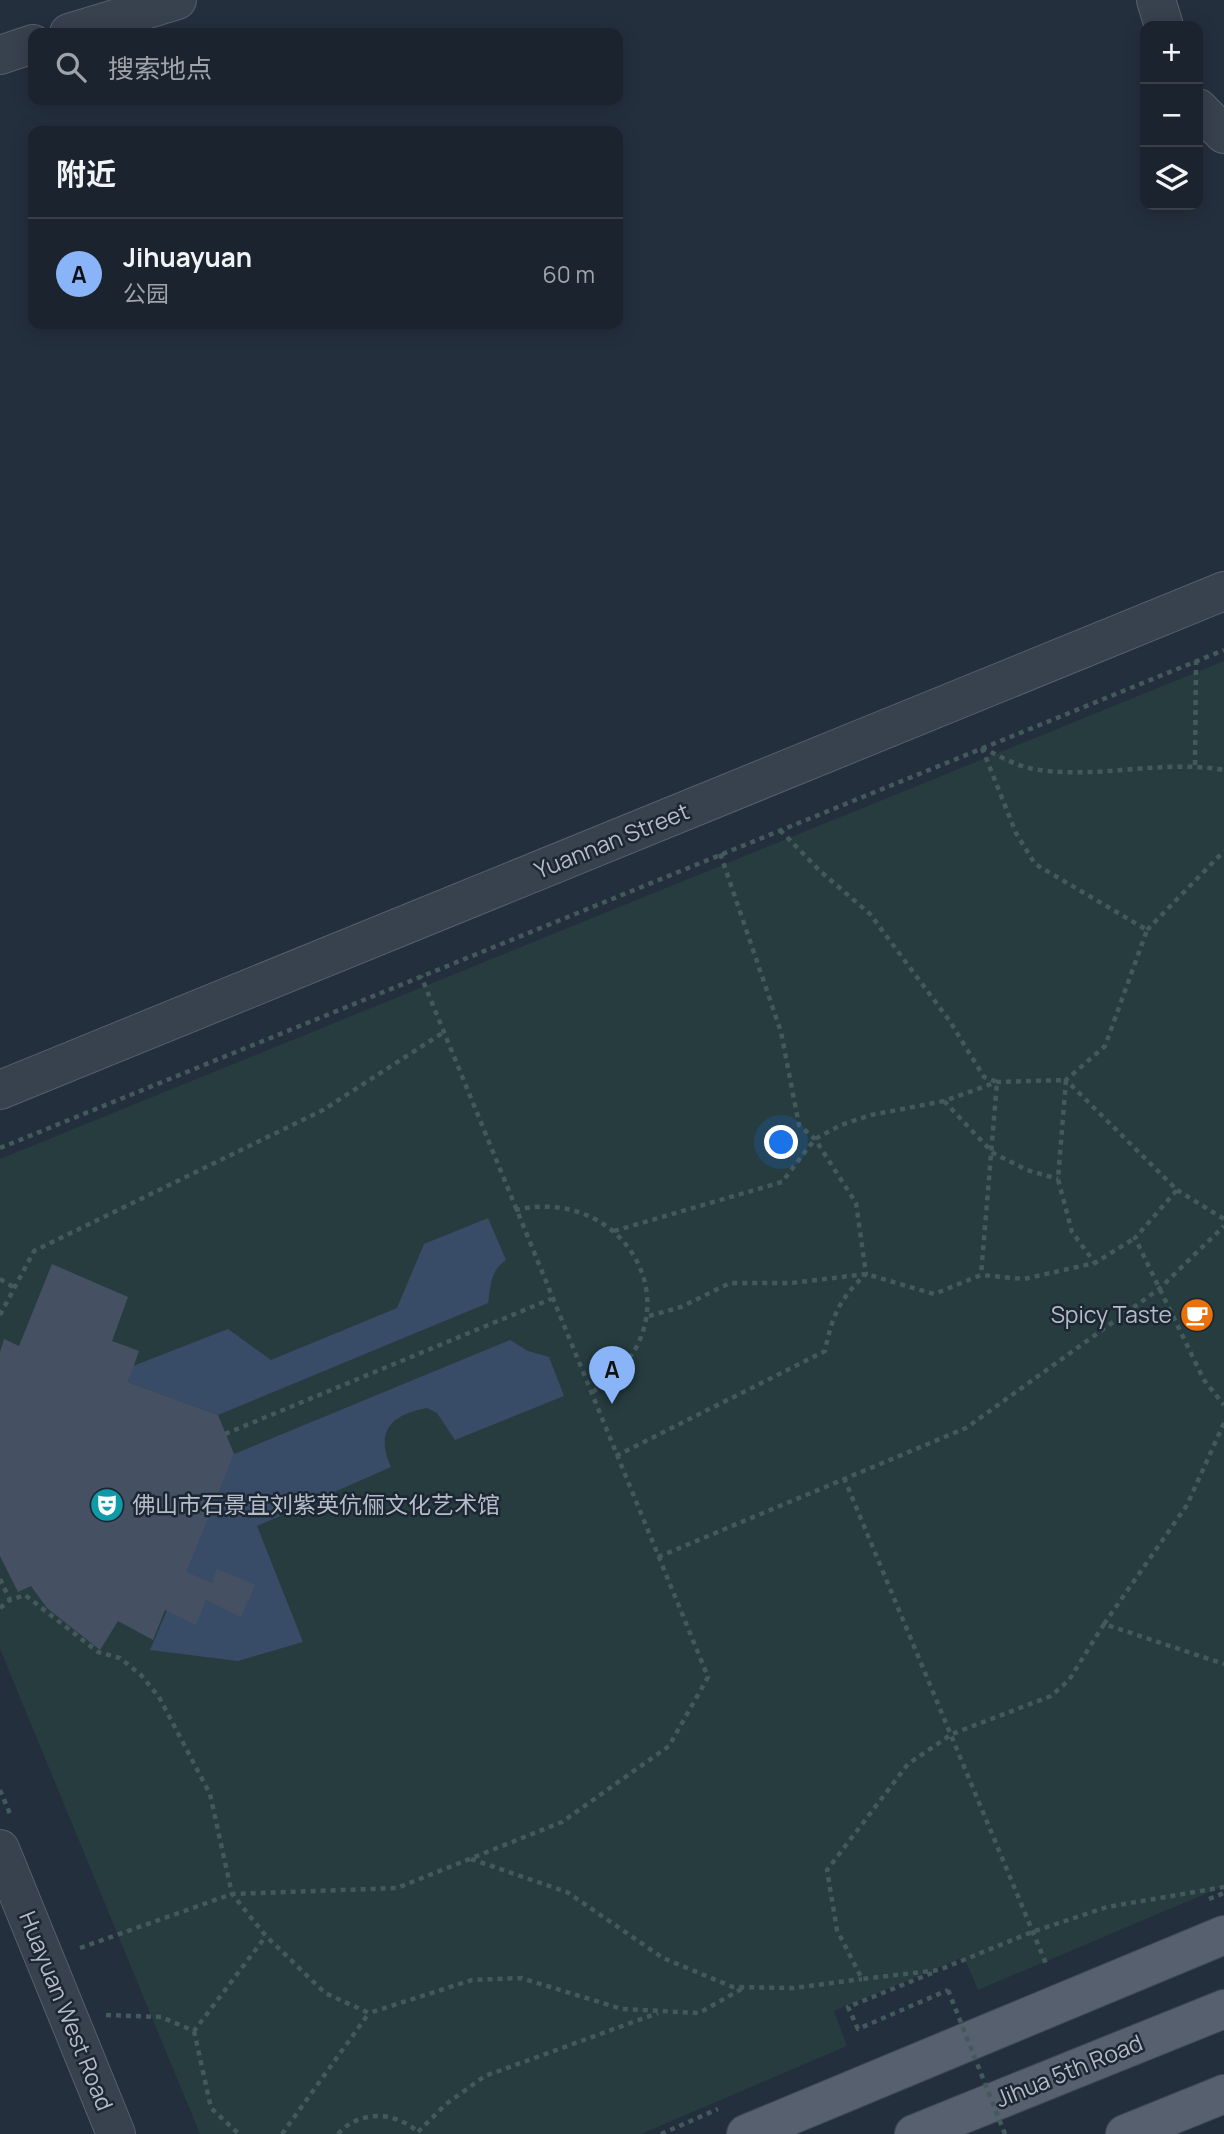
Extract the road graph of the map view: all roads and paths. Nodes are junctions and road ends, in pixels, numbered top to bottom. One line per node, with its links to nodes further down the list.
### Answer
1 (177, 0): 4 (street)
2 (1156, 0): 3 (street)
3 (1162, 21)
4 (85, 28)
5 (28, 46): 6 (street)
6 (0, 55)
7 (1203, 113): 8 (street)
8 (1224, 134)
9 (1224, 591): 23 (street, Yuannan Street)
10 (1224, 650): 11 (path)
11 (1196, 660): 12 (path); 13 (path)
12 (982, 748): 13 (path); 15 (path); 18 (path)
13 (1195, 765): 14 (path)
14 (1224, 770)
15 (780, 830): 17 (path); 22 (path)
16 (1224, 851): 18 (path)
17 (720, 853): 19 (path); 25 (path)
18 (1147, 930): 21 (path)
19 (421, 976): 20 (path); 26 (path)
20 (444, 1032): 30 (path); 39 (path)
21 (1066, 1080): 22 (path); 28 (path); 29 (path)
22 (997, 1082): 24 (path); 27 (path)
23 (0, 1090)
24 (944, 1101): 25 (path); 27 (path)
25 (816, 1139): 33 (path); 36 (path)
26 (0, 1148)
27 (993, 1153): 28 (path); 37 (path)
28 (1058, 1179): 35 (path)
29 (1177, 1190): 31 (path); 34 (path)
30 (515, 1210): 33 (path); 41 (path)
31 (1224, 1219)
32 (1224, 1226): 40 (path)
33 (614, 1231): 43 (path)
34 (1135, 1238): 35 (path); 40 (path)
35 (1095, 1263): 37 (path)
36 (866, 1274): 37 (path); 43 (path); 48 (path)
37 (981, 1275)
38 (0, 1279): 39 (path)
39 (15, 1288): 42 (path)
40 (1159, 1289): 45 (path); 49 (path)
41 (551, 1299): 44 (path); 47 (path)
42 (0, 1315)
43 (649, 1316): 44 (path)
44 (589, 1394): 48 (path)
45 (1224, 1405)
46 (1224, 1423): 54 (path)
47 (225, 1434)
48 (615, 1456): 50 (path)
49 (844, 1478): 50 (path); 56 (path)
50 (658, 1557): 58 (path)
51 (0, 1579): 52 (path)
52 (10, 1600): 53 (path); 60 (path)
53 (0, 1608)
54 (1104, 1625): 55 (path); 56 (path)
55 (1224, 1664)
56 (952, 1734): 61 (path); 67 (path)
57 (0, 1849): 64 (street, Huayuan West Road)
58 (471, 1858): 60 (path); 68 (path)
59 (1224, 1887): 61 (path)
60 (232, 1894): 63 (path); 64 (path)
61 (1032, 1932): 65 (path); 66 (path)
62 (1224, 1935): 80 (main road)
63 (266, 1936): 71 (path); 73 (path)
64 (48, 1964): 76 (street, Huayuan West Road)
65 (1047, 1966)
66 (939, 1970): 67 (path); 82 (path, bridge)
67 (862, 1979): 68 (path)
68 (745, 1987): 70 (path)
69 (1224, 2009): 81 (main road, Jihua 5th Road)
70 (662, 2011): 71 (path); 75 (path)
71 (369, 2013): 78 (path)
72 (97, 2015): 73 (path)
73 (194, 2031): 77 (path)
74 (1224, 2094): 83 (main road)
75 (419, 2133): 79 (path)
76 (116, 2134)
77 (239, 2134)
78 (282, 2134)
79 (338, 2134)
80 (746, 2134)
81 (914, 2134)
82 (1005, 2134)
83 (1125, 2134)

